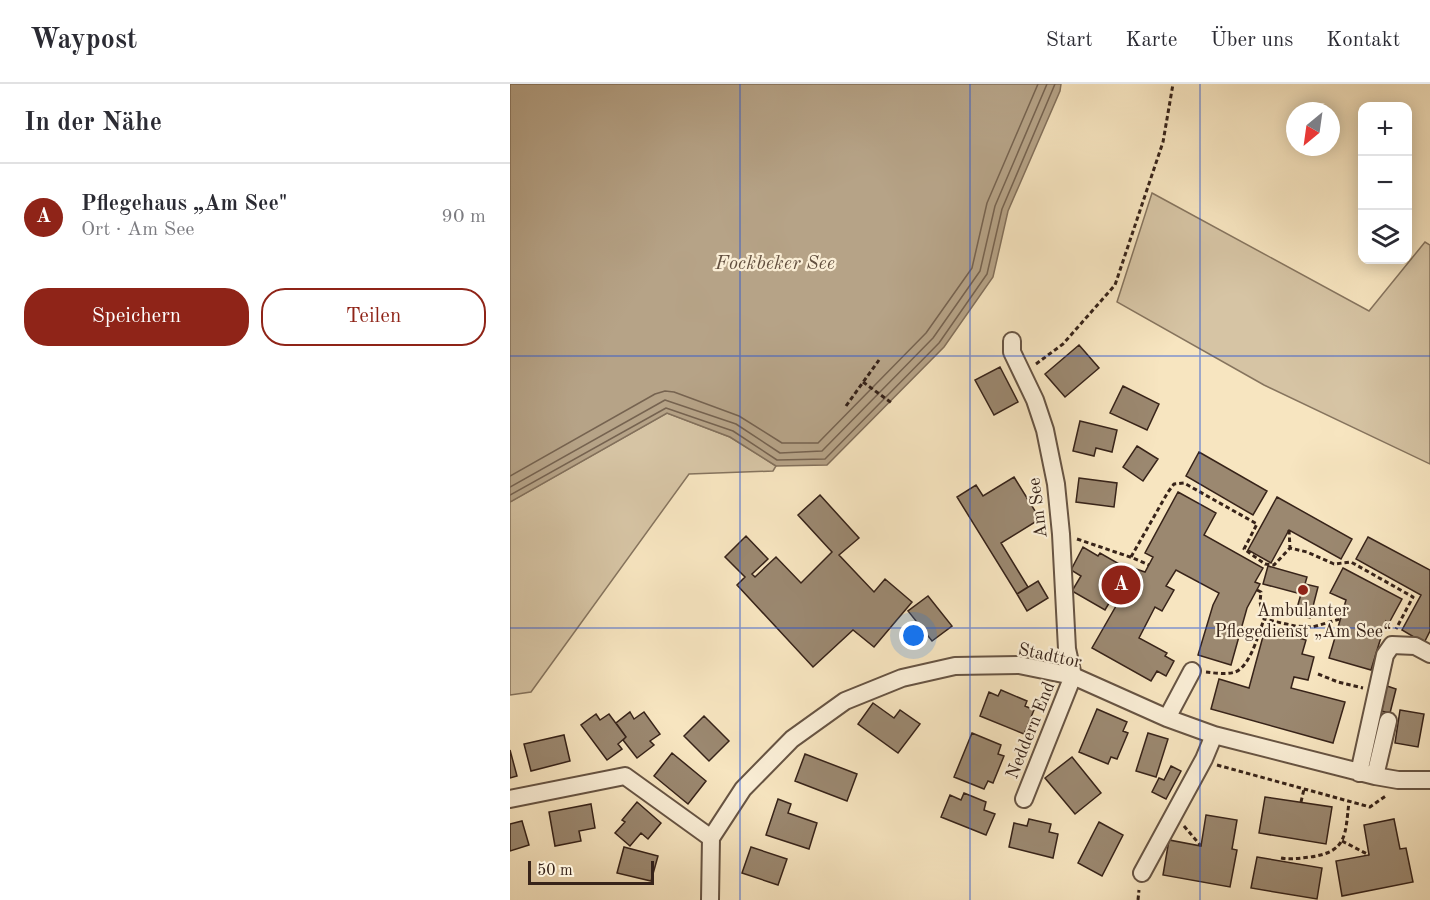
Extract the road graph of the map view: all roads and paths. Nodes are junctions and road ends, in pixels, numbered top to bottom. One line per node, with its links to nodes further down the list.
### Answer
1 (1173, 84): 4 (path)
2 (1012, 341): 4 (street, Am See)
3 (879, 360): 5 (path)
4 (1022, 373): 9 (street, Am See)
5 (863, 382): 6 (path); 7 (path)
6 (893, 404)
7 (846, 406)
8 (1289, 530): 10 (path)
9 (1061, 534): 11 (path); 20 (street, Am See)
10 (1290, 548): 11 (path); 16 (path)
11 (1131, 557): 12 (path)
12 (1149, 566)
13 (1257, 590): 14 (path)
14 (1264, 619): 15 (path); 18 (path)
15 (1340, 619)
16 (1392, 645): 17 (street); 21 (street)
17 (1430, 654)
18 (1192, 671): 22 (street)
19 (1318, 674): 21 (path)
20 (1073, 676): 22 (street, Stadttor); 31 (street, Neddern End); 34 (street, Stadttor)
21 (1376, 691): 26 (street)
22 (1167, 718): 24 (street, Stadttor)
23 (1388, 721): 26 (street)
24 (1214, 735): 25 (street); 26 (street, Stadttor)
25 (1204, 759): 29 (path); 38 (street)
26 (1367, 775): 27 (street, Stadttor)
27 (1398, 780): 28 (street, Stadttor); 33 (path)
28 (1430, 780)
29 (1304, 789): 32 (path); 33 (path)
30 (510, 799): 34 (street)
31 (1024, 799)
32 (1301, 802)
33 (1349, 802): 35 (path)
34 (711, 838): 39 (street)
35 (1342, 841): 36 (path); 37 (path)
36 (1369, 855)
37 (1281, 858)
38 (1142, 873)
39 (710, 900)

